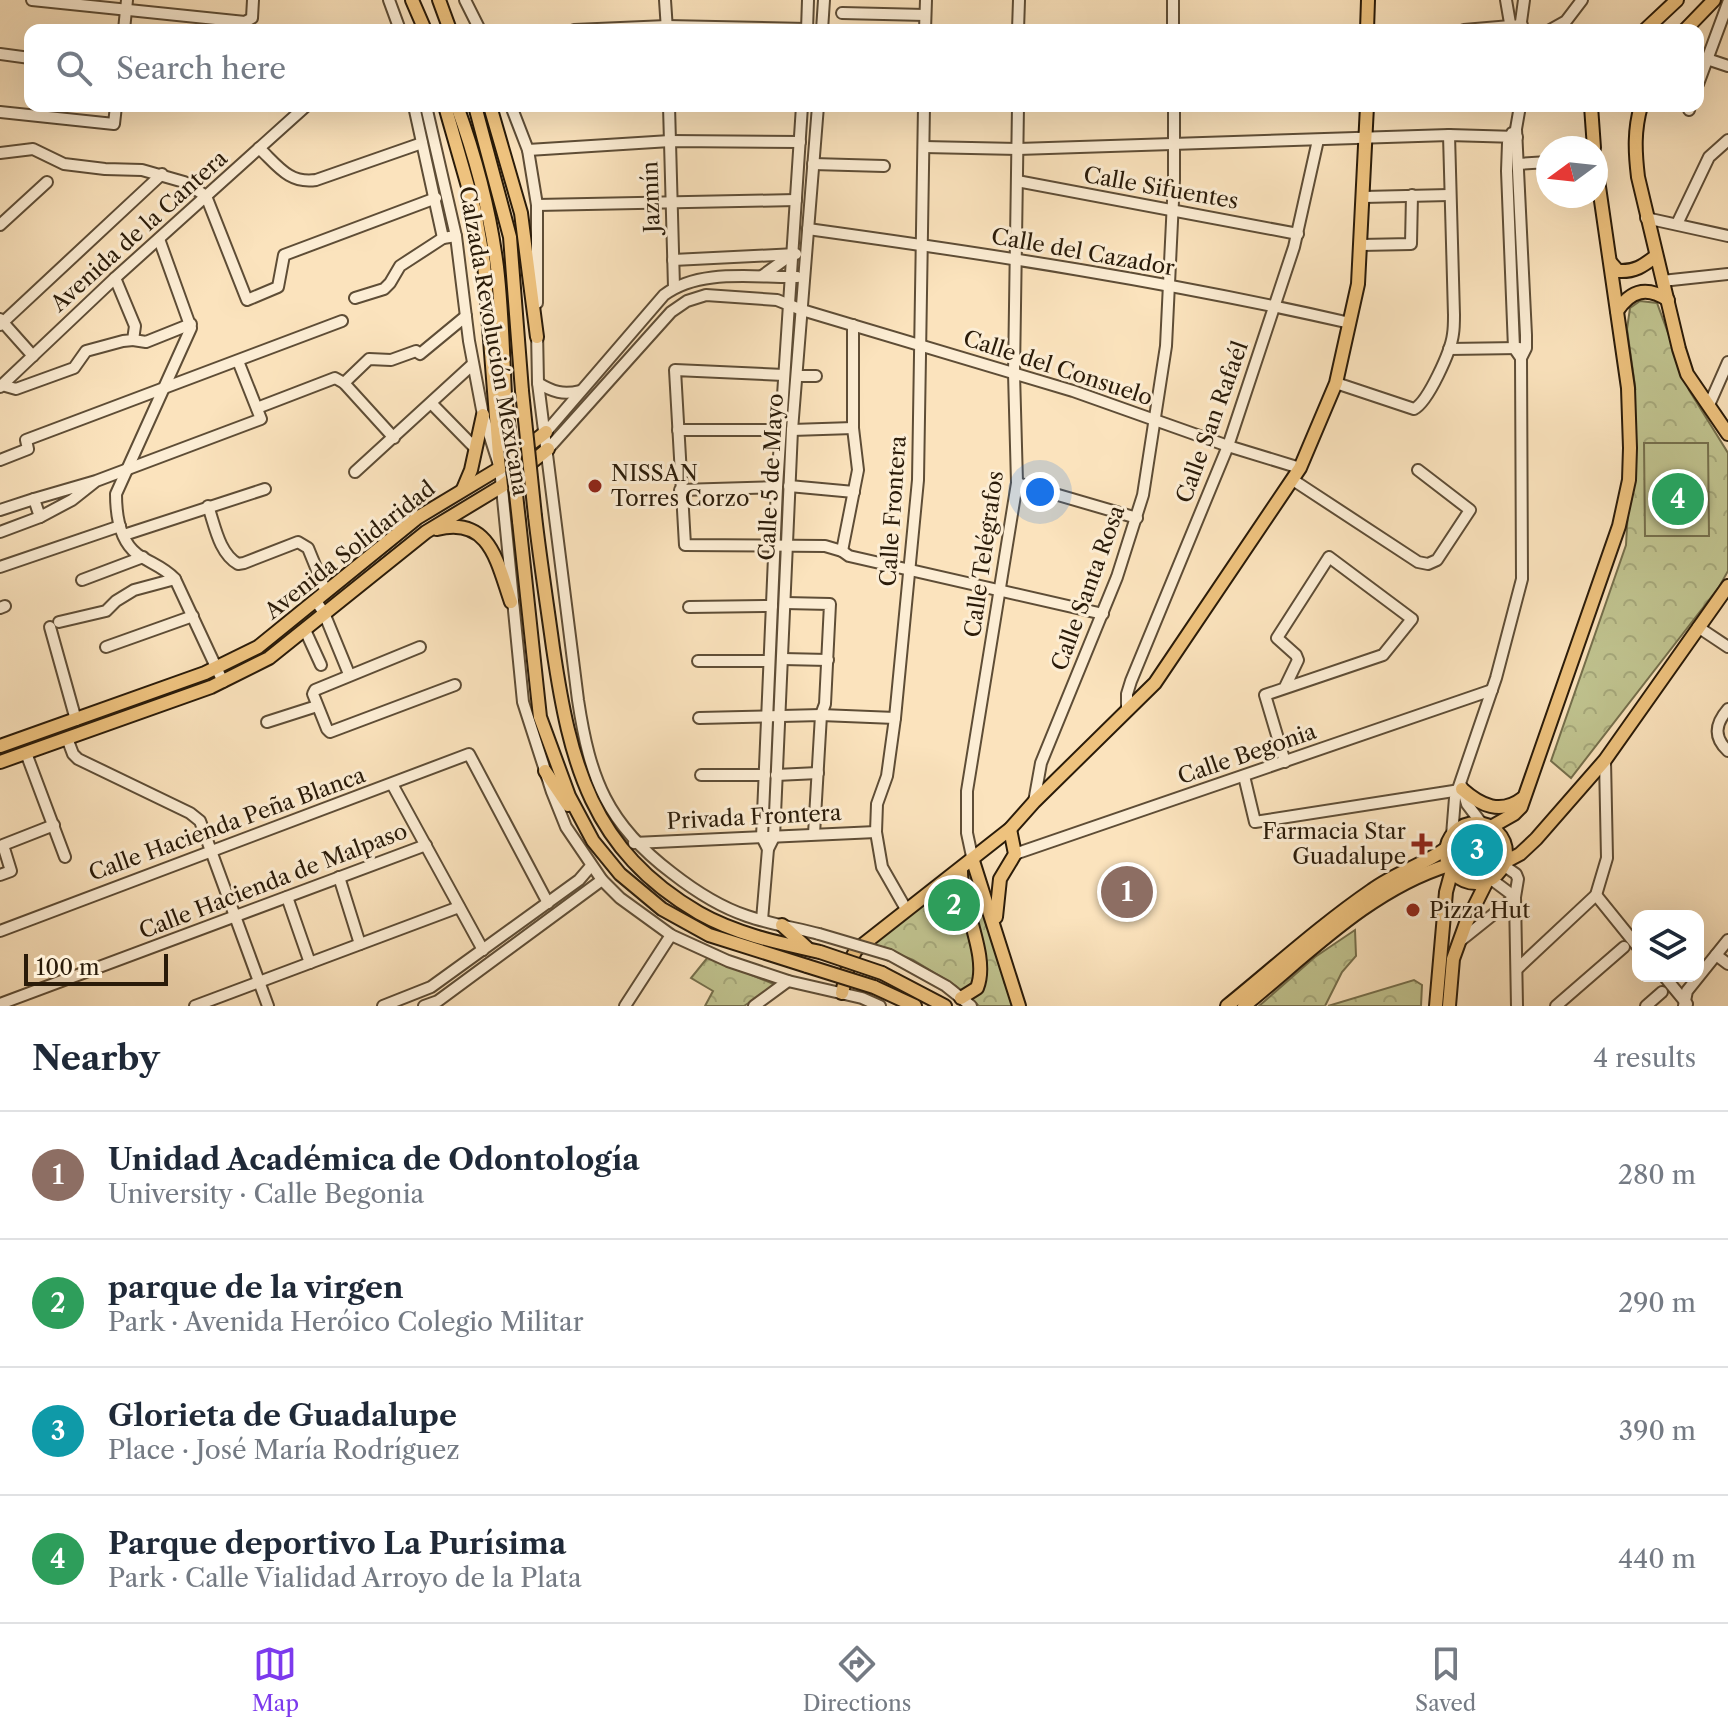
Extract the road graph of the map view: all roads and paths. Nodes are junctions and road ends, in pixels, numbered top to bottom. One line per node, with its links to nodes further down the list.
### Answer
1 (32, 0): 21 (street)
2 (253, 0): 21 (street)
3 (389, 0): 25 (street)
4 (439, 0): 27 (main road)
5 (465, 0): 28 (street)
6 (665, 0): 29 (street)
7 (808, 0): 30 (street)
8 (824, 0): 31 (street)
9 (857, 0): 23 (street)
10 (926, 0): 24 (street)
11 (1019, 0): 33 (street)
12 (1173, 0): 34 (street)
13 (1368, 0): 35 (main road)
14 (1506, 0): 36 (street)
15 (1524, 0): 37 (street)
16 (1582, 0): 38 (street)
17 (1677, 0): 39 (main road)
18 (1714, 0): 40 (main road)
19 (413, 2): 26 (main road)
20 (1728, 3): 43 (street)
21 (126, 5)
22 (842, 13): 23 (street)
23 (857, 13): 24 (street)
24 (925, 15): 32 (street)
25 (395, 24)
26 (422, 24)
27 (448, 24)
28 (477, 24)
29 (667, 24)
30 (807, 24)
31 (822, 24)
32 (925, 24)
33 (1018, 24)
34 (1173, 24)
35 (1367, 24)
36 (1514, 24)
37 (1516, 24)
38 (1561, 24)
39 (1651, 24)
40 (1691, 24)
41 (0, 54): 42 (street)
42 (24, 57)
43 (1707, 59): 44 (street); 45 (street)
44 (1728, 66)
45 (1704, 67)
46 (0, 112): 47 (street)
47 (115, 112)
48 (299, 112): 77 (street, Avenida de la Cantera)
49 (415, 112): 74 (street)
50 (427, 112): 103 (street, Calzada Revolución Mexicana)
51 (447, 112): 170 (main road)
52 (459, 112): 254 (main road, Calzada Revolución Mexicana, bridge)
53 (477, 112): 297 (main road, Calzada Revolución Mexicana, bridge)
54 (492, 112): 135 (main road)
55 (513, 112): 79 (street, Calzada Revolución Mexicana)
56 (669, 112): 72 (street, Jazmín)
57 (802, 112): 73 (street, Calle 5 de Mayo)
58 (817, 112): 82 (street, Calle 5 de Mayo)
59 (924, 112): 76 (street, Calle Frontera)
60 (1018, 112): 78 (street, Calle Telégrafos)
61 (1174, 112): 75 (street, Calle Santa Rosa)
62 (1367, 112): 70 (main road)
63 (1519, 112): 66 (street)
64 (1591, 112): 68 (main road)
65 (1639, 112): 98 (main road)
66 (1514, 134): 67 (street); 83 (street); 139 (street)
67 (1449, 135): 70 (street); 89 (street)
68 (1593, 136)
69 (1318, 140): 70 (street); 75 (street); 102 (street, Calle San Rafaél)
70 (1366, 140): 91 (main road)
71 (1728, 140): 100 (street)
72 (670, 141): 73 (street); 79 (street); 94 (street, Jazmín)
73 (800, 142): 93 (street, Calle 5 de Mayo)
74 (422, 143): 77 (street); 92 (street)
75 (1175, 143): 78 (street); 97 (street, Calle Santa Rosa)
76 (924, 147): 78 (street); 107 (street, Calle Frontera)
77 (259, 148): 90 (street, Avenida de la Cantera)
78 (1018, 149): 86 (street, Calle Telégrafos)
79 (528, 150): 95 (street, Calzada Revolución Mexicana)
80 (0, 153): 85 (street)
81 (1536, 163): 83 (street)
82 (813, 164): 84 (street); 101 (street, Calle 5 de Mayo)
83 (1518, 164): 139 (street)
84 (884, 166)
85 (162, 174): 90 (street); 131 (street)
86 (1017, 181): 97 (street, Calle Sifuentes); 113 (street, Calle Telégrafos)
87 (47, 182): 99 (street)
88 (1412, 195): 89 (street); 91 (street); 108 (street)
89 (1449, 195): 138 (street)
90 (206, 196): 92 (street); 106 (street, Avenida de la Cantera)
91 (1364, 197): 108 (main road)
92 (436, 198): 105 (street)
93 (796, 200): 94 (street); 110 (street, Calle 5 de Mayo)
94 (671, 201): 95 (street); 112 (street, Jazmín)
95 (537, 205): 135 (street, Calzada Revolución Mexicana)
96 (1602, 208): 114 (main road)
97 (1172, 209): 102 (street, Calle Sifuentes); 122 (street, Calle Santa Rosa)
98 (1646, 218): 100 (street); 111 (main road)
99 (1, 222)
100 (1677, 224): 104 (street)
101 (808, 229): 107 (street, Calle del Cazador); 109 (street, Calle 5 de Mayo)
102 (1298, 234): 126 (street, Calle San Rafaél)
103 (456, 236): 105 (street); 129 (street, Calzada Revolución Mexicana)
104 (1728, 236)
105 (443, 238): 123 (street)
106 (159, 239): 119 (street, Avenida de la Cantera); 133 (street)
107 (923, 245): 113 (street, Calle del Cazador); 137 (street, Calle Frontera)
108 (1361, 245): 132 (main road)
109 (806, 253): 110 (street); 116 (street, Calle 5 de Mayo)
110 (792, 254): 112 (street); 117 (street); 118 (street, Calle 5 de Mayo)
111 (1656, 256): 114 (main road); 120 (main road)
112 (673, 260): 121 (street, Jazmín)
113 (1016, 261): 122 (street, Calle del Cazador); 144 (street, Calle Telégrafos)
114 (1611, 263): 128 (main road)
115 (1728, 274): 120 (street)
116 (804, 276): 118 (street); 127 (street, Calle 5 de Mayo)
117 (760, 277): 118 (street); 121 (street)
118 (791, 277): 125 (street, Calle 5 de Mayo)
119 (115, 278): 136 (street); 140 (street, Avenida de la Cantera)
120 (1662, 281): 124 (main road)
121 (674, 287): 153 (street, Avenida Solidaridad)
122 (1167, 287): 126 (street, Calle del Cazador); 158 (street, Calle Santa Rosa)
123 (355, 298)
124 (1668, 300): 128 (main road); 155 (main road)
125 (789, 302): 127 (street, Avenida Solidaridad); 145 (street, Calle 5 de Mayo); 168 (street, Avenida Solidaridad)
126 (1274, 306): 132 (street, Calle del Cazador); 166 (street, Calle San Rafaél)
127 (802, 310): 134 (street, Calle del Consuelo); 146 (street, Calle 5 de Mayo)
128 (1617, 311): 250 (main road)
129 (466, 316): 143 (street, Calzada Revolución Mexicana); 148 (street)
130 (342, 321): 141 (street)
131 (1, 322): 140 (street)
132 (1350, 323): 150 (main road)
133 (191, 324): 136 (street); 152 (street)
134 (853, 325): 137 (street, Calle del Consuelo); 159 (street)
135 (537, 337): 149 (street, Calzada Revolución Mexicana)
136 (133, 340): 151 (street)
137 (921, 345): 144 (street, Calle del Consuelo); 197 (street, Calle Frontera)
138 (1449, 349): 139 (street); 150 (street)
139 (1520, 351): 225 (street)
140 (33, 356): 151 (street, Avenida de la Cantera)
141 (238, 361): 152 (street); 156 (street)
142 (1728, 362): 155 (street)
143 (473, 364): 154 (street); 157 (street, Calzada Revolución Mexicana)
144 (1014, 373): 158 (street, Calle del Consuelo); 176 (street, Calle Telégrafos)
145 (784, 375): 160 (street); 161 (street, Calle 5 de Mayo)
146 (797, 376): 147 (street); 162 (street, Calle 5 de Mayo)
147 (816, 376)
148 (344, 383): 156 (street); 165 (street)
149 (538, 383): 153 (street); 163 (street, Calzada Revolución Mexicana)
150 (1336, 383): 174 (main road)
151 (1, 386)
152 (166, 388): 169 (street); 171 (street)
153 (582, 390): 163 (street, Avenida Solidaridad)
154 (432, 404): 165 (street); 167 (street)
155 (1709, 405): 164 (main road)
156 (257, 408): 171 (street)
157 (483, 415): 167 (main road); 170 (street, Calzada Revolución Mexicana)
158 (1156, 421): 166 (street, Calle del Consuelo); 188 (street, Calle Santa Rosa)
159 (853, 428): 162 (street); 183 (street)
160 (678, 430): 161 (street); 182 (street)
161 (780, 430): 179 (street, Calle 5 de Mayo)
162 (792, 430): 178 (street, Calle 5 de Mayo)
163 (546, 432): 168 (street, Calzada Revolución Mexicana); 170 (main road, Avenida Solidaridad)
164 (1728, 434)
165 (394, 438): 173 (street)
166 (1228, 446): 174 (street, Calle del Consuelo); 228 (street, Calle San Rafaél)
167 (476, 449): 181 (main road)
168 (548, 449): 177 (main road, Avenida Solidaridad); 261 (street, Calzada Revolución Mexicana)
169 (0, 460)
170 (500, 468): 177 (street, Calzada Revolución Mexicana); 181 (main road, Avenida Solidaridad)
171 (128, 469): 175 (street); 189 (street)
172 (1418, 470): 174 (street, Calle del Consuelo)
173 (355, 472)
174 (1297, 474): 228 (main road)
175 (96, 481): 184 (street); 187 (street)
176 (1017, 483): 188 (street); 201 (street, Calle Telégrafos)
177 (502, 486): 191 (main road, Avenida Solidaridad); 203 (street, Calzada Revolución Mexicana)
178 (789, 486): 183 (street); 193 (street, Calle 5 de Mayo)
179 (777, 487): 182 (street); 192 (street, Calle 5 de Mayo)
180 (265, 489): 185 (street)
181 (463, 489): 202 (main road, Avenida Solidaridad)
182 (680, 490): 192 (street)
183 (854, 492): 194 (street)
184 (34, 499): 186 (street); 187 (street)
185 (208, 506): 189 (street); 202 (street)
186 (0, 510)
187 (40, 517): 190 (street)
188 (1137, 518): 208 (street, Calle Santa Rosa)
189 (122, 531): 195 (street); 196 (street)
190 (0, 532)
191 (426, 532): 203 (main road); 207 (main road, Avenida Solidaridad)
192 (774, 545): 193 (street); 205 (street, Calle 5 de Mayo)
193 (787, 545): 194 (street); 204 (street, Calle 5 de Mayo)
194 (842, 551): 197 (street)
195 (143, 557): 198 (street); 199 (street)
196 (0, 567)
197 (910, 571): 201 (street); 233 (street, Calle Frontera)
198 (175, 579): 209 (street); 234 (street)
199 (82, 580)
200 (1728, 586): 210 (main road)
201 (1001, 591): 208 (street); 268 (street, Calle Telégrafos)
202 (321, 596): 207 (street); 220 (main road, Avenida Solidaridad)
203 (511, 602): 243 (street, Calzada Revolución Mexicana)
204 (785, 603): 215 (street, Calle 5 de Mayo); 216 (street)
205 (772, 606): 206 (street); 218 (street, Calle 5 de Mayo)
206 (689, 607)
207 (324, 613): 211 (main road, Avenida Solidaridad); 221 (street)
208 (1103, 614): 251 (street, Calle Santa Rosa)
209 (193, 616): 212 (street); 220 (street)
210 (1698, 627): 214 (street); 240 (main road)
211 (305, 630): 219 (street); 222 (main road, Avenida Solidaridad)
212 (106, 647)
213 (420, 647): 221 (street)
214 (1728, 647)
215 (783, 659): 216 (street); 231 (street, Calle 5 de Mayo)
216 (828, 660): 230 (street)
217 (698, 661): 218 (street)
218 (768, 661): 229 (street, Calle 5 de Mayo)
219 (321, 665)
220 (217, 668): 222 (street); 234 (main road, Avenida Solidaridad)
221 (349, 674): 226 (street)
222 (223, 682): 236 (main road, Avenida Solidaridad)
223 (455, 685): 226 (street)
224 (1285, 687): 224 (street); 242 (street)
225 (1492, 690): 242 (street, Calle Begonia); 249 (street)
226 (317, 706): 235 (street)
227 (1728, 709): 238 (street)
228 (1127, 711): 251 (main road)
229 (766, 715): 231 (street); 232 (street); 246 (street, Calle 5 de Mayo)
230 (821, 715): 231 (street); 233 (street); 244 (street)
231 (779, 716): 246 (street, Calle 5 de Mayo)
232 (699, 718)
233 (895, 718): 256 (street, Calle Frontera)
234 (76, 720): 237 (main road, Avenida Solidaridad)
235 (267, 722)
236 (67, 738): 239 (main road, Avenida Solidaridad); 265 (street)
237 (0, 746)
238 (1728, 751)
239 (26, 753): 241 (main road, Avenida Solidaridad); 252 (street)
240 (1605, 760): 269 (main road); 279 (street)
241 (0, 762)
242 (1285, 762): 247 (street, Calle Begonia)
243 (545, 771): 254 (main road); 270 (street, Calzada Revolución Mexicana)
244 (818, 773): 246 (street); 257 (street)
245 (701, 775): 246 (street)
246 (770, 775): 259 (street, Calle 5 de Mayo); 260 (street, Calle 5 de Mayo)
247 (1244, 776): 249 (street); 266 (street, Calle Begonia)
248 (392, 784): 262 (street); 265 (street, Calle Hacienda Peña Blanca); 282 (street, Calle Hacienda Peña Blanca)
249 (1461, 787): 250 (main road); 253 (street); 258 (street)
250 (1525, 795): 253 (main road)
251 (1034, 802): 255 (main road)
252 (54, 825): 267 (street); 273 (street)
253 (1486, 825): 258 (main road); 269 (main road)
254 (585, 827): 317 (main road, bridge)
255 (1010, 829): 266 (main road); 268 (main road)
256 (876, 832): 257 (street, Privada Frontera); 284 (street, Calle Frontera)
257 (814, 834): 260 (street, Privada Frontera)
258 (1452, 835): 263 (main road)
259 (762, 837): 260 (street, Privada Frontera); 261 (street, Privada Frontera); 264 (street, Calle 5 de Mayo)
260 (774, 837): 264 (street, Calle 5 de Mayo)
261 (634, 843): 286 (street)
262 (426, 845): 274 (street, Calle Hacienda de Malpaso); 283 (street)
263 (1447, 848): 271 (main road); 320 (main road)
264 (768, 849): 286 (street, Calle 5 de Mayo)
265 (211, 851): 285 (street); 289 (street, Calle Hacienda Peña Blanca)
266 (1015, 854): 288 (main road)
267 (65, 857)
268 (973, 861): 272 (main road); 288 (main road)
269 (1504, 863): 277 (main road); 281 (street)
270 (591, 866): 276 (street, Calzada Revolución Mexicana); 282 (street)
271 (1450, 867): 275 (main road); 277 (main road); 278 (main road)
272 (961, 869): 284 (main road); 307 (main road)
273 (6, 873)
274 (339, 877): 280 (street, Calle Hacienda de Malpaso); 294 (street)
275 (1415, 878): 278 (main road); 321 (main road)
276 (602, 880): 290 (street, Calzada Revolución Mexicana); 313 (street)
277 (1489, 880): 281 (street); 293 (main road)
278 (1446, 892): 322 (main road)
279 (1596, 895): 291 (street); 301 (street)
280 (287, 897): 285 (street, Calle Hacienda de Malpaso); 299 (street)
281 (1515, 897): 293 (street); 301 (street)
282 (548, 903): 296 (street)
283 (459, 907): 294 (street); 296 (street)
284 (906, 909): 306 (main road)
285 (235, 916): 303 (street); 309 (street, Calle Hacienda de Malpaso)
286 (762, 920): 287 (street)
287 (782, 925): 297 (main road); 307 (street, bridge)
288 (995, 925): 319 (main road)
289 (0, 931)
290 (671, 935): 302 (street, Calzada Revolución Mexicana); 314 (street)
291 (1632, 940)
292 (1728, 940): 298 (street)
293 (1459, 941): 323 (main road)
294 (360, 944): 299 (street)
295 (1624, 947): 325 (street)
296 (483, 950): 312 (street)
297 (815, 951): 318 (main road, Calzada Revolución Mexicana, bridge)
298 (1716, 955): 300 (street); 308 (street)
299 (310, 963): 303 (street)
300 (1728, 964)
301 (1517, 969): 324 (street)
302 (788, 981): 306 (street, Calzada Revolución Mexicana); 315 (street)
303 (259, 982): 310 (street); 311 (street)
304 (1669, 982): 308 (street)
305 (1662, 992): 326 (street)
306 (842, 993): 316 (street, Calzada Revolución Mexicana)
307 (966, 1002)
308 (1687, 1002)
309 (0, 1004)
310 (195, 1006)
311 (268, 1006)
312 (383, 1006)
313 (424, 1006)
314 (625, 1006)
315 (754, 1006)
316 (880, 1006)
317 (915, 1006)
318 (945, 1006)
319 (1019, 1006)
320 (1227, 1006)
321 (1244, 1006)
322 (1436, 1006)
323 (1449, 1006)
324 (1517, 1006)
325 (1556, 1006)
326 (1646, 1006)

